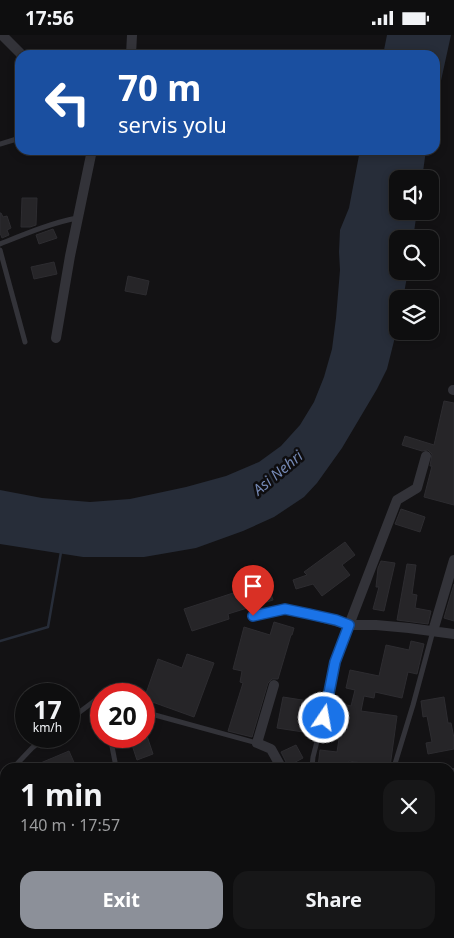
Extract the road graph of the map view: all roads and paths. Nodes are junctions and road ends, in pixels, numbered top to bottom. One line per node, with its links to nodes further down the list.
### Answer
1 (2, 35): 3 (street)
2 (132, 35): 4 (street)
3 (17, 50)
4 (130, 50)
5 (15, 140): 6 (lane)
6 (0, 144)
7 (91, 155): 8 (street)
8 (78, 218): 9 (lane); 11 (street)
9 (0, 243)
10 (0, 251): 12 (lane)
11 (56, 338)
12 (25, 342)
13 (426, 456): 16 (street)
14 (454, 560): 17 (street)
15 (253, 616): 16 (street)
16 (349, 625): 17 (street); 27 (lane)
17 (433, 631): 18 (street); 28 (lane)
18 (454, 634)
19 (274, 685): 21 (street)
20 (155, 715): 21 (lane)
21 (257, 743): 26 (street)
22 (32, 748): 24 (lane)
23 (112, 748): 25 (lane)
24 (18, 763)
25 (115, 763)
26 (279, 763)
27 (312, 763)
28 (395, 763)

